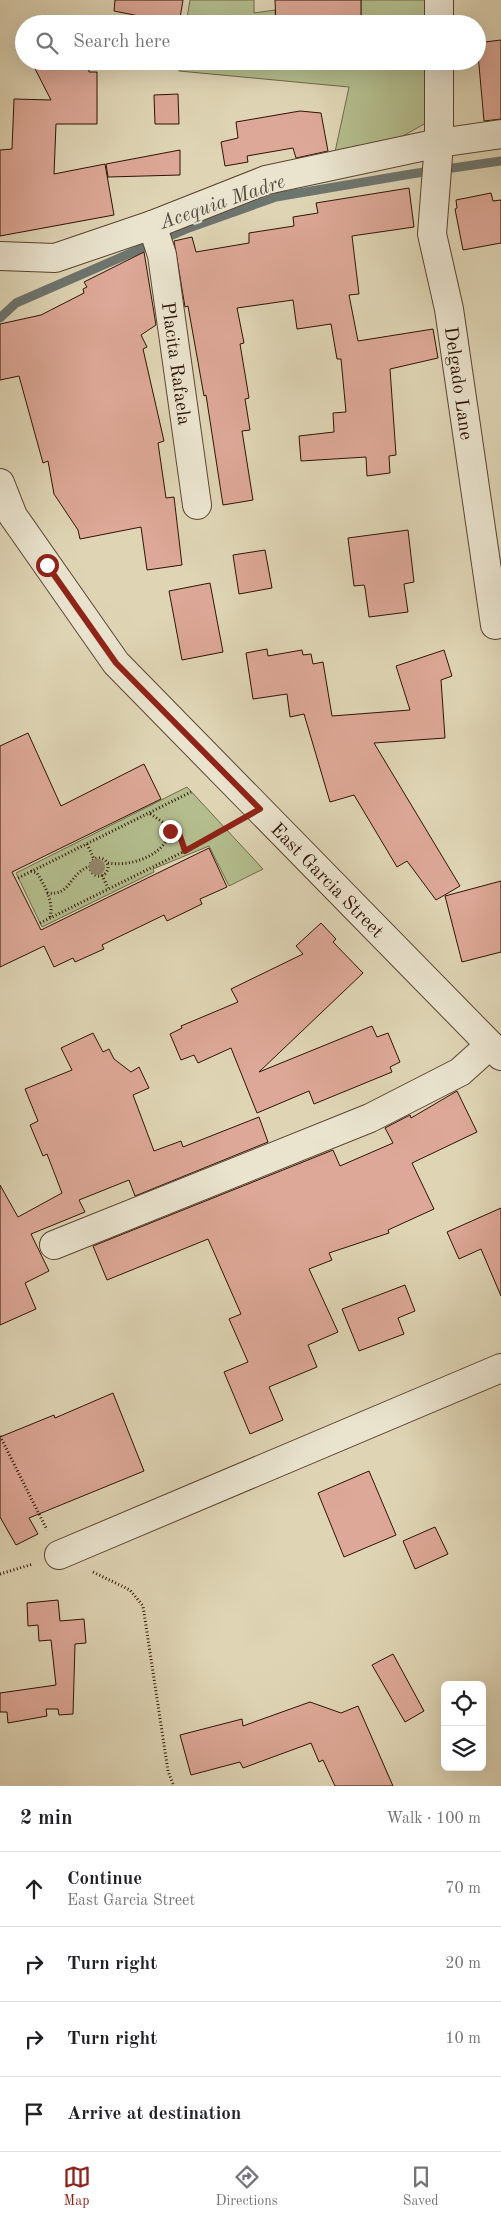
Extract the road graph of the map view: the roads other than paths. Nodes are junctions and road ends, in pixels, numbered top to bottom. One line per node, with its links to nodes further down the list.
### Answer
1 (438, 0): 2 (street)
2 (439, 15)
3 (439, 70): 5 (street, Delgado Lane)
4 (501, 134): 5 (street)
5 (439, 142): 6 (street); 10 (street, Delgado Lane)
6 (152, 225): 7 (street); 9 (street, Placita Rafaela)
7 (0, 256)
8 (0, 483): 11 (street, East Garcia Street)
9 (196, 505)
10 (495, 624)
11 (495, 1050): 12 (street)
12 (54, 1245)
13 (501, 1368): 14 (street)
14 (59, 1555)

